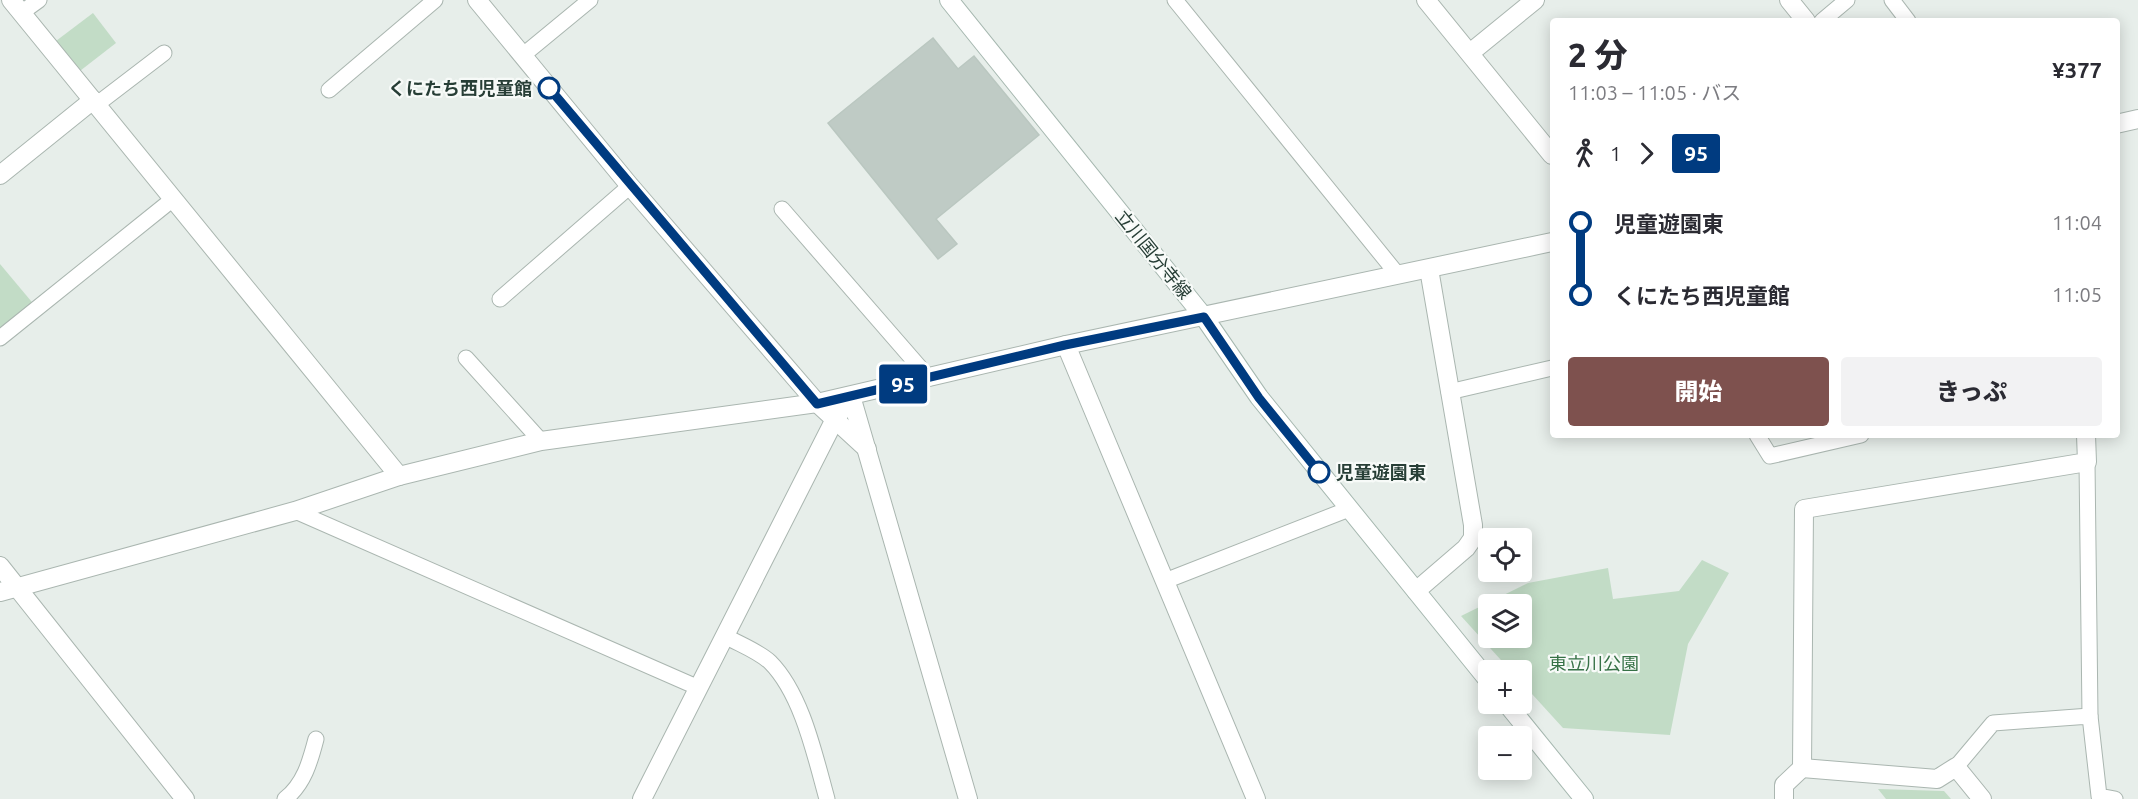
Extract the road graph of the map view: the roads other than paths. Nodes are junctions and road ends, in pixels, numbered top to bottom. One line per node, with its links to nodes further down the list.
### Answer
1 (39, 0): 12 (lane)
2 (435, 0): 19 (lane)
3 (477, 0): 18 (street)
4 (590, 0): 18 (lane)
5 (949, 0): 32 (street, 立川国分寺線)
6 (1175, 0): 30 (lane)
7 (1426, 0): 17 (street)
8 (1535, 0): 17 (street)
9 (1790, 0): 13 (street)
10 (1847, 0): 14 (lane)
11 (1892, 0): 15 (lane)
12 (16, 7): 20 (street)
13 (1804, 18)
14 (1826, 18)
15 (1906, 18)
16 (164, 53): 20 (lane)
17 (1470, 53): 23 (street)
18 (522, 56): 25 (street)
19 (329, 90)
20 (94, 102): 24 (street); 26 (street)
21 (2138, 118): 22 (street)
22 (2120, 123)
23 (1550, 153)
24 (0, 175)
25 (630, 186): 31 (lane); 40 (street)
26 (173, 199): 33 (lane); 48 (street)
27 (782, 209): 37 (lane)
28 (1550, 242): 29 (street)
29 (1429, 269): 30 (street); 38 (street)
30 (1398, 275): 32 (street)
31 (500, 299)
32 (1204, 317): 34 (street); 49 (street, 立川国分寺線)
33 (0, 338)
34 (1065, 345): 37 (street); 52 (street)
35 (466, 358): 45 (lane)
36 (1550, 368): 38 (lane)
37 (929, 378): 39 (street)
38 (1449, 392): 54 (street)
39 (851, 396): 40 (street); 41 (street); 46 (street)
40 (817, 404): 41 (street); 45 (street)
41 (834, 421): 46 (street); 55 (street)
42 (1759, 438): 43 (lane)
43 (1848, 438)
44 (2086, 438): 47 (street)
45 (541, 441): 48 (street)
46 (867, 449): 68 (street)
47 (2087, 462): 59 (lane); 62 (street)
48 (399, 476): 50 (street)
49 (1350, 509): 52 (lane); 54 (street, 立川国分寺線)
50 (295, 511): 53 (street); 57 (lane)
51 (0, 566): 53 (street)
52 (1165, 581): 69 (street)
53 (9, 590): 64 (street)
54 (1416, 591): 56 (street, 立川国分寺線)
55 (725, 636): 57 (street); 67 (lane)
56 (1478, 668)
57 (699, 688): 66 (street)
58 (1515, 714): 70 (street)
59 (2090, 716): 61 (lane); 72 (lane)
60 (316, 740): 65 (lane)
61 (1956, 767): 62 (street); 71 (street)
62 (1802, 768): 63 (street)
63 (1788, 794)
64 (184, 799)
65 (285, 799)
66 (642, 799)
67 (827, 799)
68 (968, 799)
69 (1256, 799)
70 (1584, 799)
71 (1982, 799)
72 (2115, 799)

